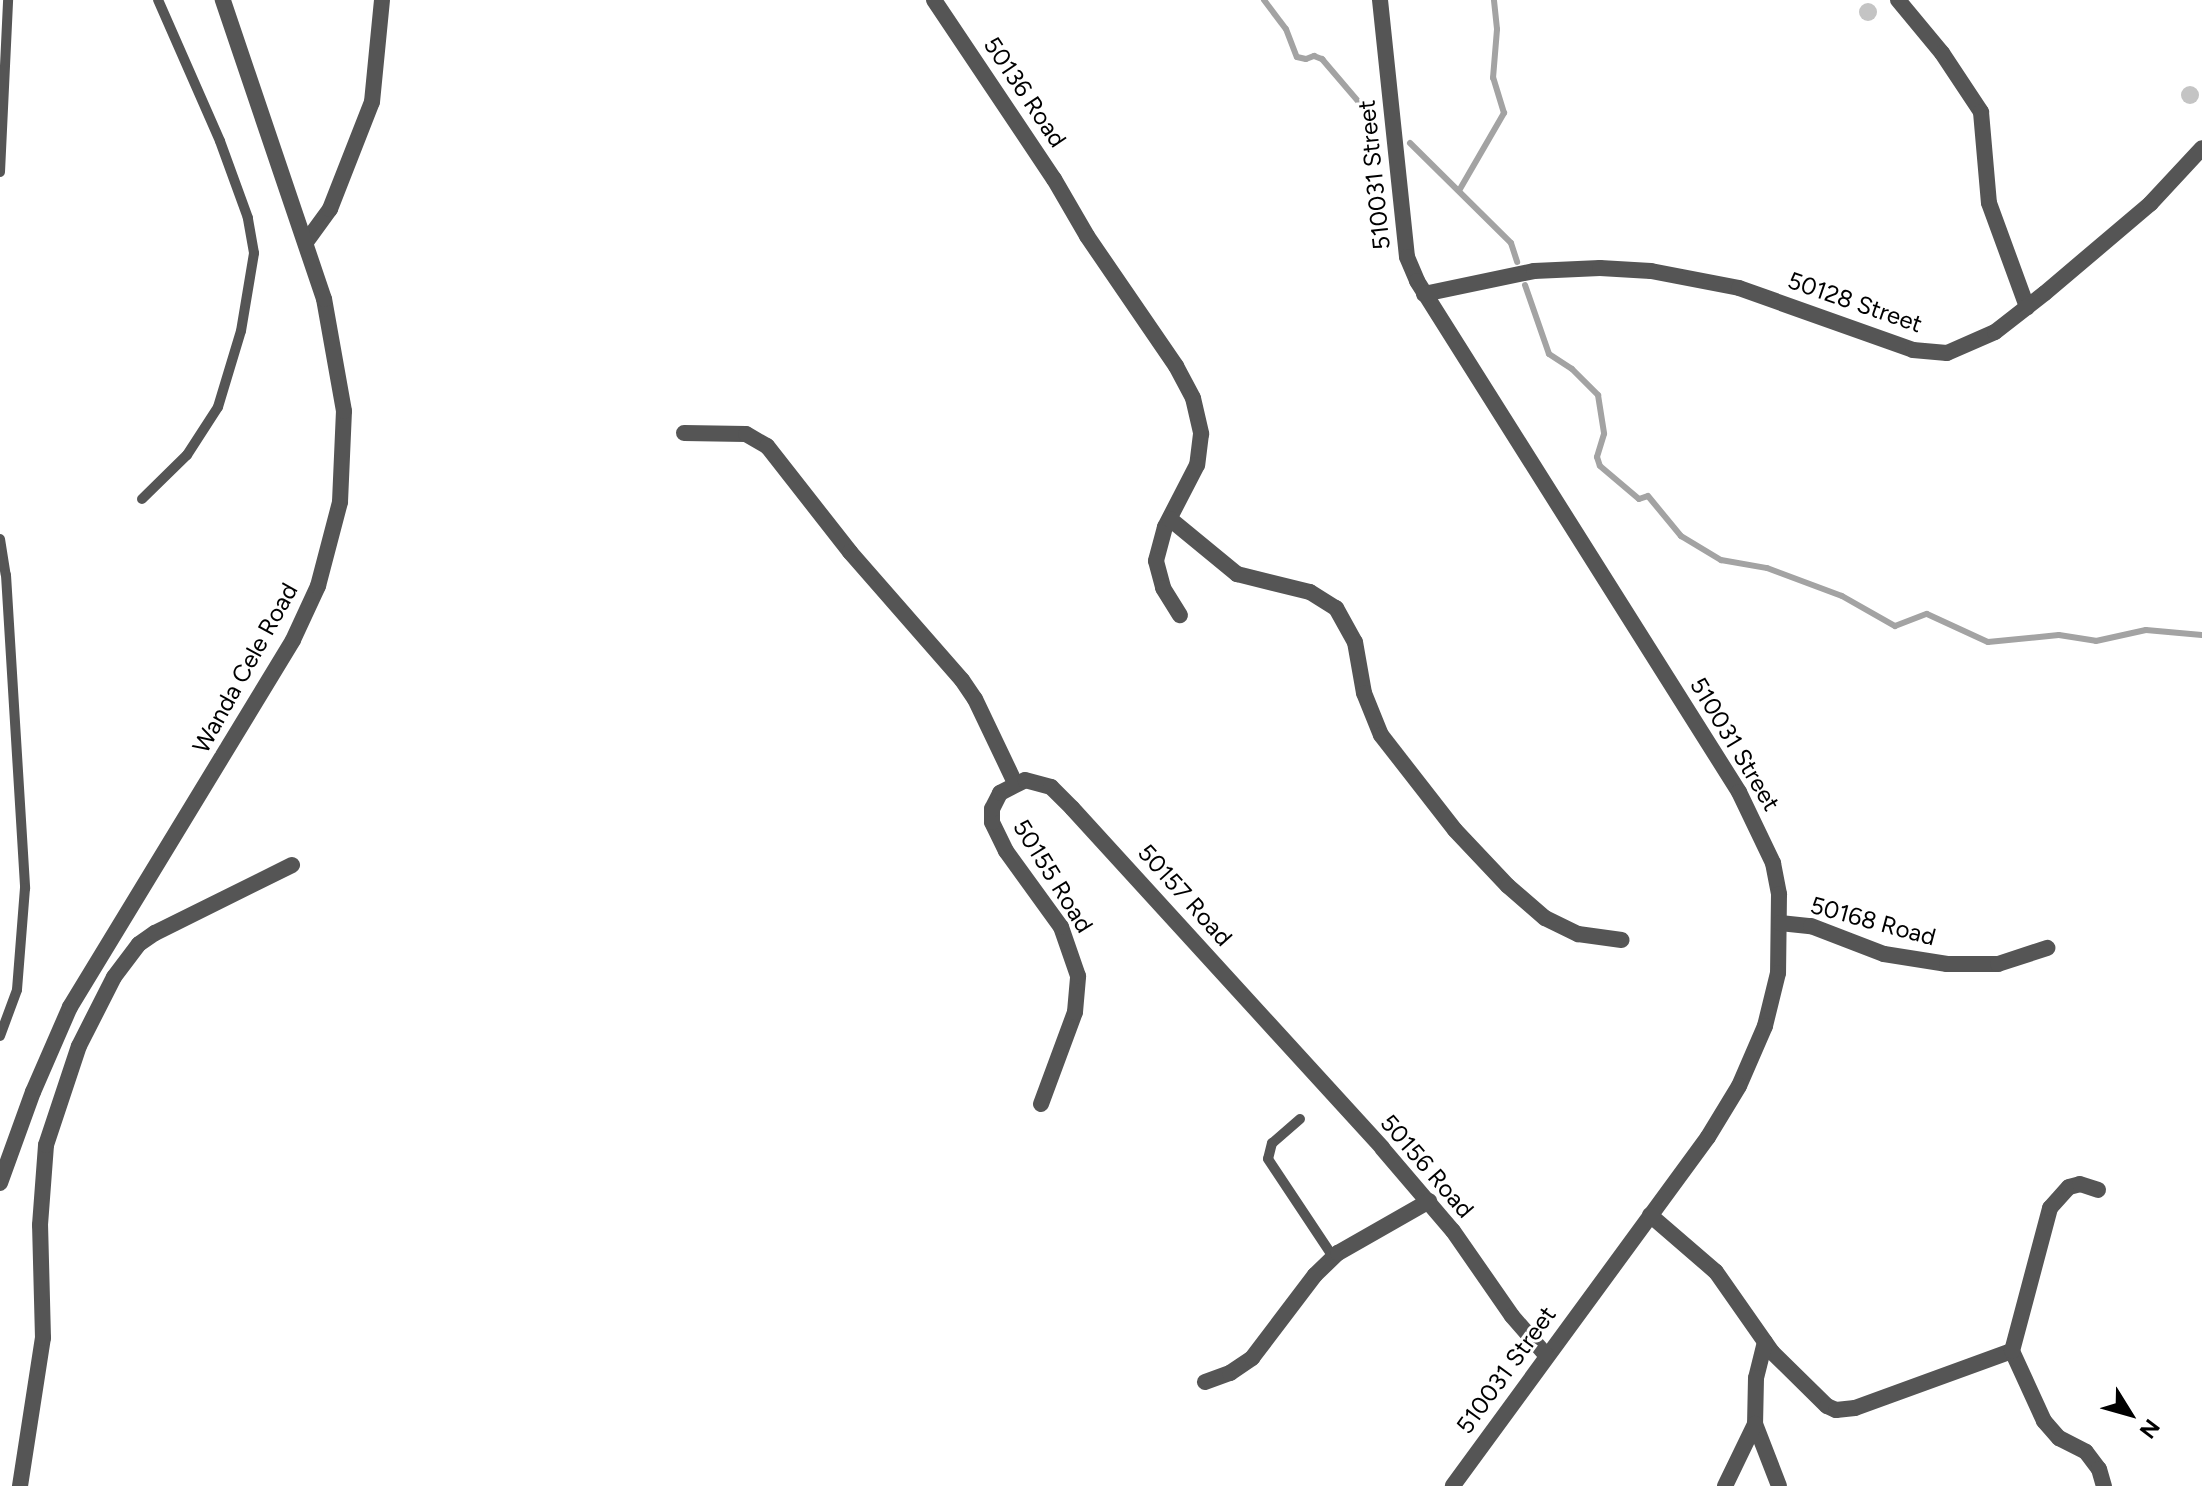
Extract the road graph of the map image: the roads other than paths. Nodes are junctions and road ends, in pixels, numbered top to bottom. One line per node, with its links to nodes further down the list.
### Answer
1 (8, 0): 9 (lane)
2 (158, 0): 14 (lane)
3 (223, 0): 10 (street, Wanda Cele Road)
4 (382, 0): 10 (street)
5 (934, 0): 15 (street, 50136 Road)
6 (1380, 0): 11 (street, 510031 Street)
7 (1898, 0): 12 (street)
8 (2202, 148): 12 (street, 50128 Street)
9 (0, 172)
10 (306, 242): 28 (street, Wanda Cele Road)
11 (1424, 294): 12 (street, 50128 Street); 21 (street, 510031 Street)
12 (2027, 307)
13 (684, 433): 18 (street)
14 (142, 499)
15 (1170, 519): 17 (street, 50136 Road); 22 (street)
16 (0, 539): 25 (lane)
17 (1180, 615)
18 (1015, 783): 19 (street, 50155 Road); 26 (street, 50155 Road)
19 (1072, 808): 24 (street, 50157 Road)
20 (292, 865): 38 (street)
21 (1780, 923): 23 (street, 50168 Road); 31 (street, 510031 Street)
22 (1622, 940)
23 (2047, 948)
24 (1261, 1016): 30 (street, 50156 Road)
25 (0, 1036)
26 (1041, 1104)
27 (1300, 1119): 32 (lane)
28 (0, 1183)
29 (2098, 1190): 34 (street)
30 (1429, 1201): 32 (street); 35 (street, 50156 Road)
31 (1650, 1215): 33 (street); 35 (street, 510031 Street)
32 (1333, 1257): 36 (street)
33 (1765, 1342): 34 (street); 37 (street)
34 (2012, 1351): 42 (street)
35 (1546, 1355): 39 (street, 510031 Street)
36 (1205, 1382)
37 (1755, 1424): 40 (street); 41 (street)
38 (20, 1486)
39 (1453, 1486)
40 (1725, 1486)
41 (1779, 1486)
42 (2104, 1486)

